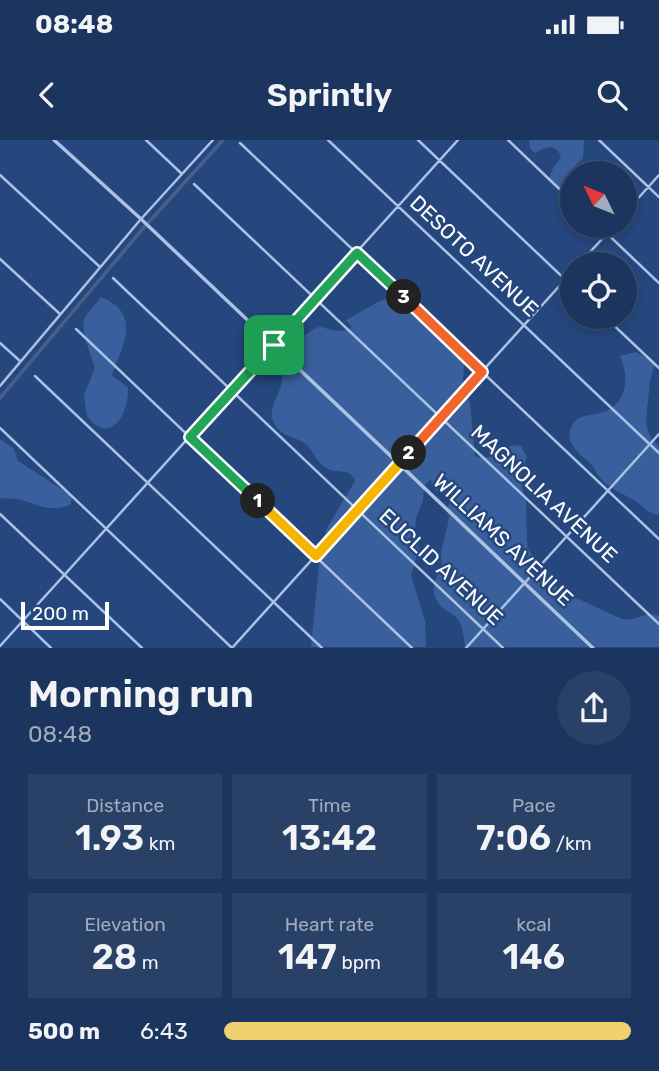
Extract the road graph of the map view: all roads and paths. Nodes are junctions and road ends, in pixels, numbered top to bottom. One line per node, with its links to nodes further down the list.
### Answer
1 (54, 140): 20 (street, WILLIAMS AVENUE)
2 (146, 140): 11 (street)
3 (213, 140): 11 (street)
4 (328, 140): 19 (street, DESOTO AVENUE)
5 (418, 140): 10 (street)
6 (458, 140): 10 (street)
7 (508, 140): 16 (street)
8 (598, 140): 15 (street)
9 (240, 143): 24 (street)
10 (440, 160): 19 (street); 27 (street)
11 (182, 174): 20 (street)
12 (0, 175): 26 (street)
13 (659, 175): 15 (street)
14 (194, 184): 31 (street, MAGNOLIA AVENUE)
15 (648, 187): 17 (street); 18 (street)
16 (560, 190)
17 (659, 197)
18 (637, 199)
19 (398, 207): 24 (street); 33 (street, DESOTO AVENUE)
20 (141, 219): 26 (street); 37 (street, WILLIAMS AVENUE)
21 (602, 238): 23 (street)
22 (612, 238): 29 (street)
23 (590, 252)
24 (357, 253): 31 (street); 40 (street)
25 (0, 259): 32 (street)
26 (100, 267): 32 (street)
27 (560, 274)
28 (113, 278): 43 (street, EUCLID AVENUE)
29 (659, 283)
30 (560, 285): 33 (street)
31 (315, 299): 37 (street); 44 (street, MAGNOLIA AVENUE)
32 (60, 314): 38 (street)
33 (524, 326): 40 (street); 48 (street, DESOTO AVENUE)
34 (76, 329): 47 (street)
35 (618, 329): 39 (street)
36 (0, 343): 38 (street)
37 (274, 345): 43 (street); 50 (street, WILLIAMS AVENUE)
38 (20, 361): 42 (street)
39 (659, 368)
40 (482, 372): 44 (street); 52 (street)
41 (35, 376): 51 (street)
42 (0, 386)
43 (232, 391): 47 (street); 53 (street, EUCLID AVENUE)
44 (441, 418): 50 (street); 56 (street, MAGNOLIA AVENUE)
45 (0, 428): 55 (street)
46 (659, 434): 48 (street)
47 (190, 437): 51 (street); 58 (street)
48 (649, 444): 49 (street, DESOTO AVENUE); 52 (street)
49 (659, 453)
50 (399, 464): 53 (street); 60 (street, WILLIAMS AVENUE)
51 (148, 483): 55 (street); 62 (street)
52 (608, 491): 56 (street); 57 (street)
53 (358, 510): 58 (street); 65 (street, EUCLID AVENUE)
54 (0, 514): 59 (street)
55 (107, 529): 59 (street); 69 (street)
56 (566, 537): 60 (street); 64 (street, MAGNOLIA AVENUE)
57 (659, 539)
58 (316, 556): 62 (street); 71 (street)
59 (65, 575): 63 (street); 68 (street)
60 (525, 583): 65 (street); 74 (street, WILLIAMS AVENUE)
61 (0, 599): 63 (street)
62 (274, 602): 69 (street); 70 (street)
63 (23, 621): 66 (street); 67 (street)
64 (659, 624)
65 (483, 629): 72 (street); 73 (street, EUCLID AVENUE)
66 (0, 646)
67 (51, 648)
68 (142, 648)
69 (232, 648)
70 (322, 648)
71 (412, 648)
72 (466, 648)
73 (503, 648)
74 (593, 648)

